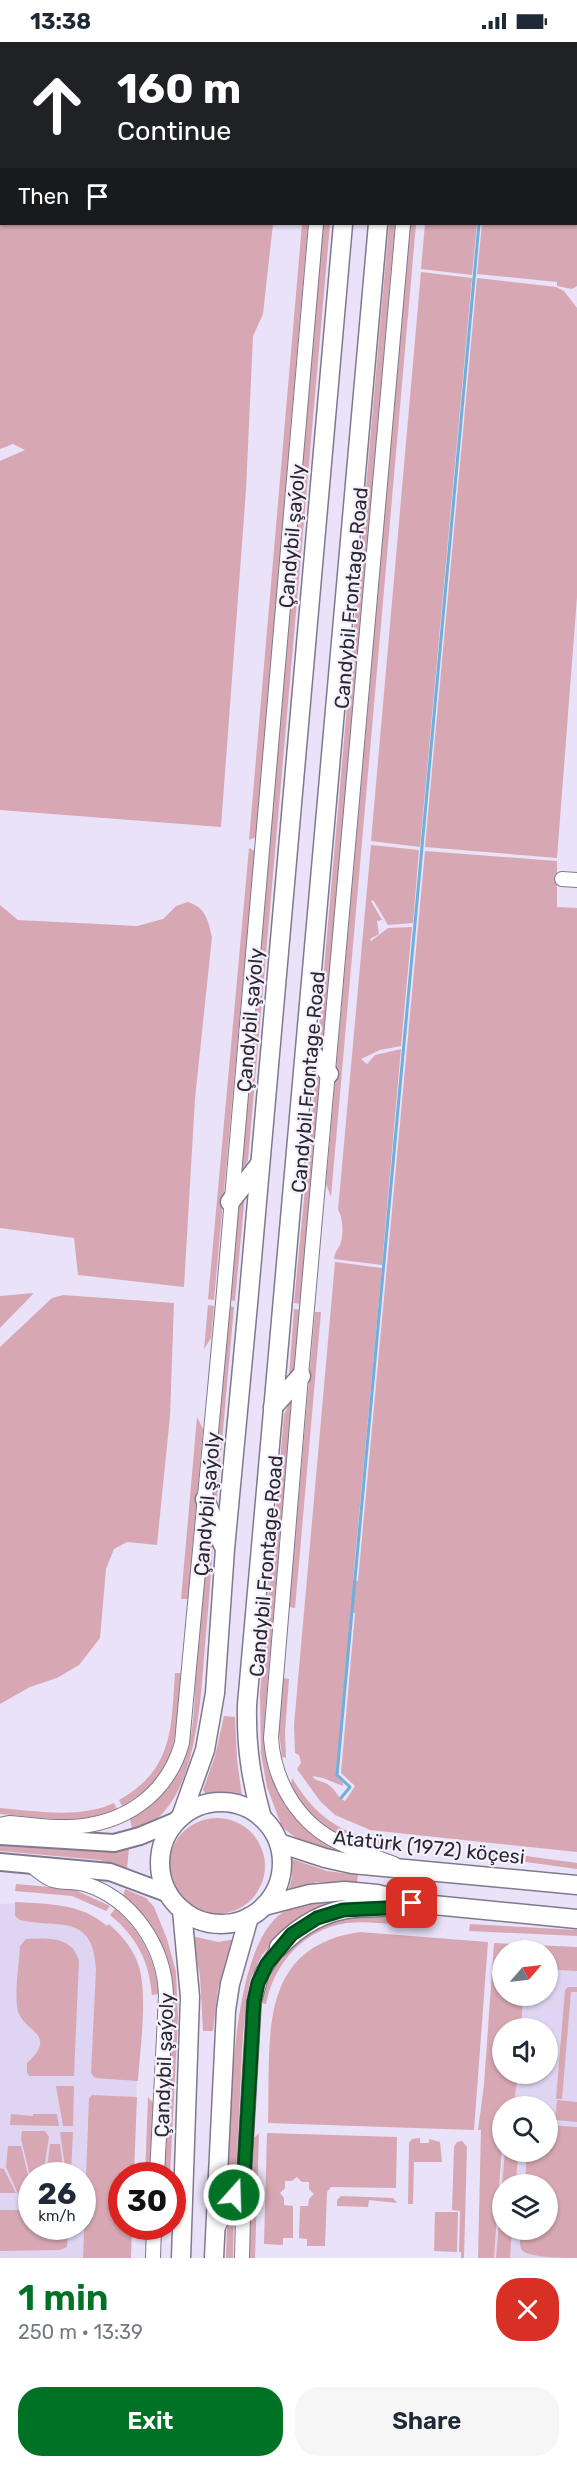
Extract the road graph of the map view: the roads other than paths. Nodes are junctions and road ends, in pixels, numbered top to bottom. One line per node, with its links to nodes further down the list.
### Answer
1 (316, 225): 10 (street)
2 (343, 225): 9 (main road, Çandybil şaýoly)
3 (378, 225): 7 (main road)
4 (403, 225): 8 (street, Candybil Frontage Road)
5 (562, 879): 6 (street)
6 (577, 880)
7 (306, 1045): 8 (main road); 12 (main road)
8 (329, 1074): 11 (street, Candybil Frontage Road)
9 (260, 1164): 10 (main road); 14 (main road, Çandybil şaýoly)
10 (230, 1202): 13 (street)
11 (301, 1376): 12 (main road); 22 (street, Candybil Frontage Road)
12 (273, 1407): 15 (main road)
13 (205, 1499): 14 (main road); 17 (street)
14 (225, 1549): 16 (main road, Çandybil şaýoly)
15 (262, 1818): 16 (main road); 19 (main road)
16 (178, 1819): 18 (street); 24 (main road)
17 (0, 1825)
18 (0, 1836)
19 (279, 1843): 22 (main road, Atatürk (1972) köçesi); 27 (main road)
20 (0, 1862): 21 (street)
21 (30, 1864): 24 (street); 30 (street)
22 (410, 1870): 23 (main road, Atatürk (1972) köçesi)
23 (577, 1885)
24 (169, 1894): 26 (main road)
25 (412, 1903): 27 (main road); 28 (main road); 29 (main road)
26 (182, 1910): 27 (main road); 31 (main road, Çandybil şaýoly)
27 (257, 1912): 33 (main road)
28 (577, 1919)
29 (279, 1947): 32 (street)
30 (158, 2162)
31 (184, 2162)
32 (244, 2176): 33 (street); 39 (street)
33 (215, 2234): 38 (main road)
34 (154, 2240): 36 (street)
35 (182, 2240): 37 (main road, Çandybil şaýoly)
36 (153, 2258)
37 (181, 2258)
38 (214, 2258)
39 (242, 2258)

